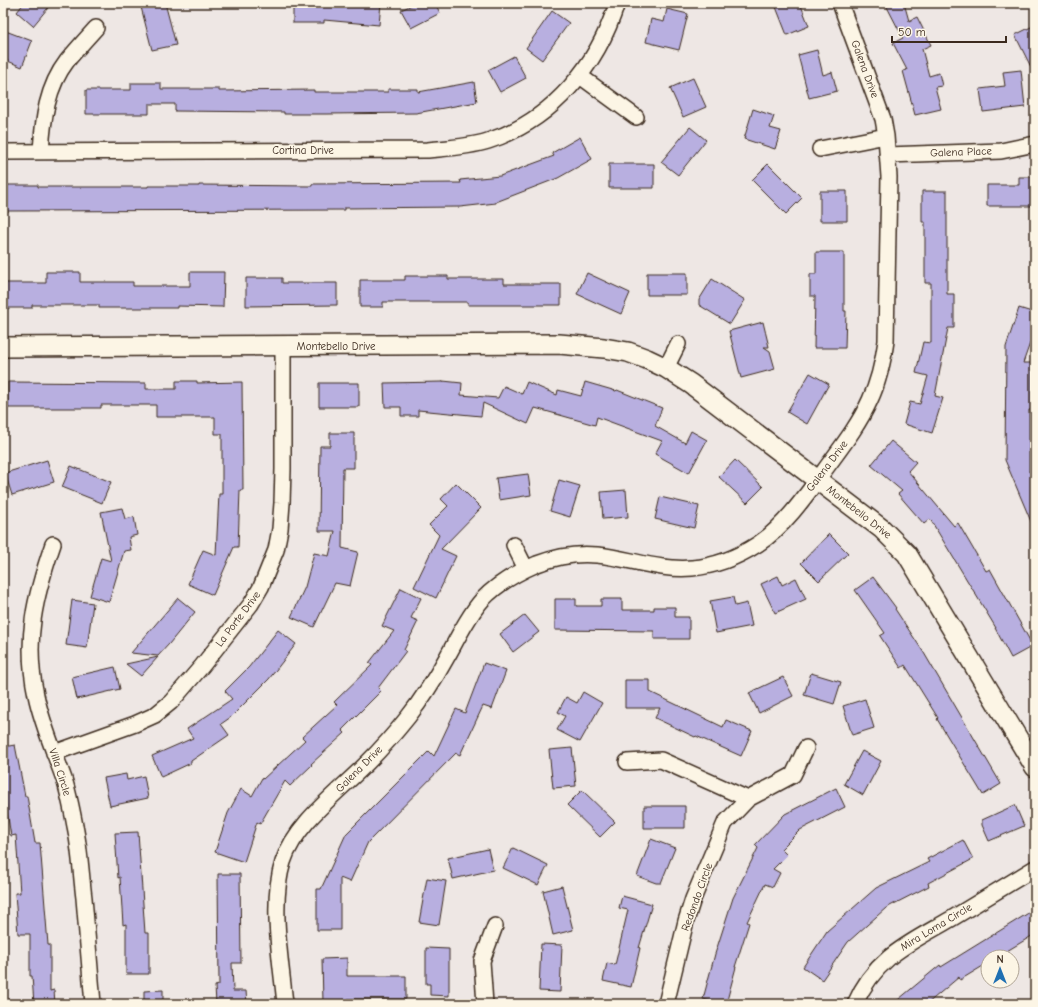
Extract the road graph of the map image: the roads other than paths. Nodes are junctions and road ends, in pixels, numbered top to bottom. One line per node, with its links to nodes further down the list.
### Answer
1 (617, 3): 4 (street, Cortina Drive)
2 (840, 3): 6 (street, Galena Drive)
3 (96, 28): 9 (street)
4 (580, 76): 5 (street); 9 (street, Cortina Drive)
5 (636, 117)
6 (886, 136): 8 (street); 11 (street, Galena Drive)
7 (1035, 144): 11 (street, Galena Place)
8 (820, 149)
9 (41, 151): 10 (street, Cortina Drive)
10 (3, 152)
11 (887, 155): 16 (street, Galena Drive)
12 (678, 344): 15 (street)
13 (283, 346): 14 (street, Montebello Drive); 15 (street, Montebello Drive); 21 (street, La Porte Drive)
14 (3, 347)
15 (666, 368): 16 (street, Montebello Drive)
16 (818, 480): 19 (street, Galena Drive); 23 (street, Montebello Drive)
17 (53, 544): 21 (street, Villa Circle)
18 (514, 545): 19 (street)
19 (526, 569): 28 (street, Galena Drive)
20 (806, 748): 24 (street, Redondo Circle)
21 (54, 753): 27 (street, Villa Circle)
22 (626, 762): 24 (street)
23 (1035, 767)
24 (748, 799): 30 (street, Redondo Circle)
25 (1035, 868): 31 (street, Mira Loma Circle)
26 (495, 926): 29 (street)
27 (93, 1004)
28 (285, 1004)
29 (486, 1004)
30 (666, 1004)
31 (855, 1004)

